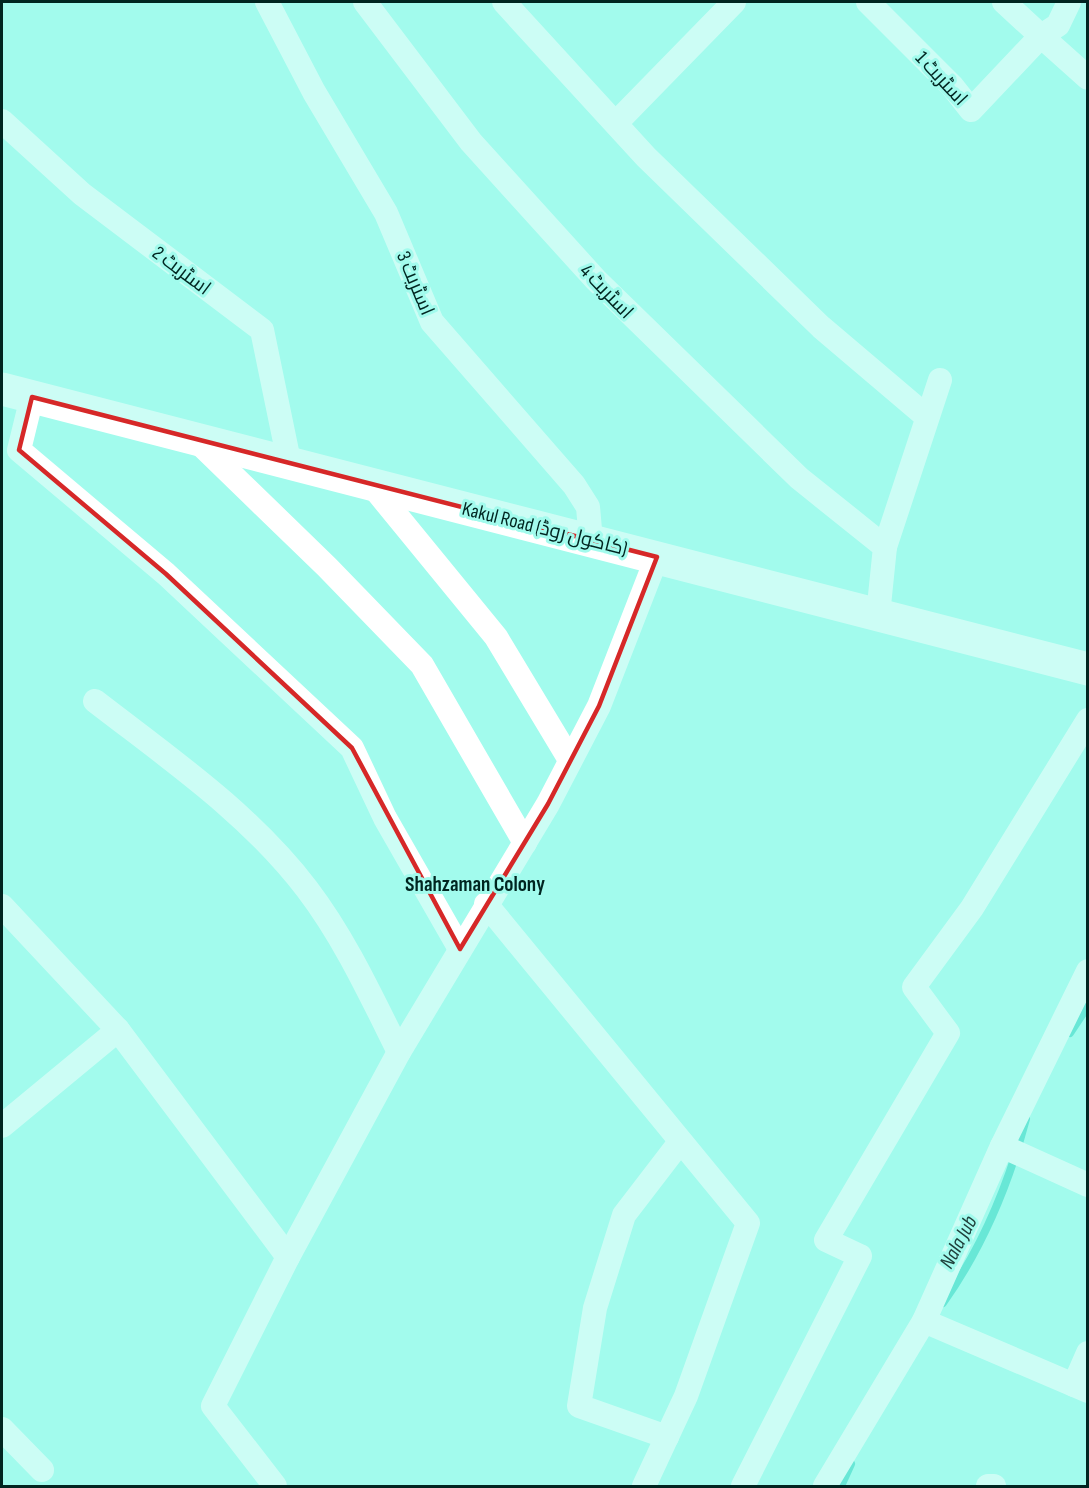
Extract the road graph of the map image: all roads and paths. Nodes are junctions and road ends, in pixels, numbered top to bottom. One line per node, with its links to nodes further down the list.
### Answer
1 (267, 2): 18 (street, اسٹریٹ 3)
2 (365, 2): 19 (street, اسٹریٹ 4)
3 (504, 2): 11 (street)
4 (734, 2): 11 (street)
5 (868, 2): 8 (street, اسٹریٹ 1)
6 (1004, 2): 8 (street)
7 (1069, 2): 8 (street, اسٹریٹ 1)
8 (1041, 36): 9 (street)
9 (1088, 78)
10 (2, 121): 16 (street, اسٹریٹ 2)
11 (616, 123): 14 (street)
12 (940, 380): 14 (street)
13 (17, 393): 15 (main road, Kakul Road (کاکول روڈ)); 29 (street)
14 (927, 417): 19 (street)
15 (194, 439): 16 (main road, Kakul Road (کاکول روڈ)); 26 (street)
16 (289, 461): 17 (main road, Kakul Road (کاکول روڈ))
17 (370, 483): 18 (main road, Kakul Road (کاکول روڈ)); 25 (street)
18 (591, 541): 20 (main road, Kakul Road (کاکول روڈ))
19 (885, 547): 21 (street)
20 (657, 557): 21 (main road, Kakul Road (کاکول روڈ)); 25 (street)
21 (878, 615): 22 (main road, Kakul Road (کاکول روڈ))
22 (1088, 669)
23 (95, 701): 32 (street)
24 (1088, 720): 46 (street)
25 (570, 760): 26 (street)
26 (525, 843): 27 (street)
27 (486, 904): 29 (street); 34 (street)
28 (2, 906): 31 (street)
29 (460, 949): 32 (street)
30 (1088, 971): 35 (street)
31 (118, 1030): 33 (street); 37 (street)
32 (399, 1052): 37 (street)
33 (2, 1126)
34 (680, 1142): 42 (street); 42 (street)
35 (1002, 1146): 36 (street); 38 (street)
36 (1088, 1185)
37 (288, 1257): 44 (street)
38 (924, 1322): 40 (street); 47 (street)
39 (1088, 1353): 40 (street)
40 (1081, 1388)
41 (2, 1429): 43 (street)
42 (667, 1437): 45 (street)
43 (42, 1470)
44 (276, 1486)
45 (644, 1486)
46 (743, 1486)
47 (825, 1486)
48 (988, 1486): 49 (street)
49 (994, 1486)

